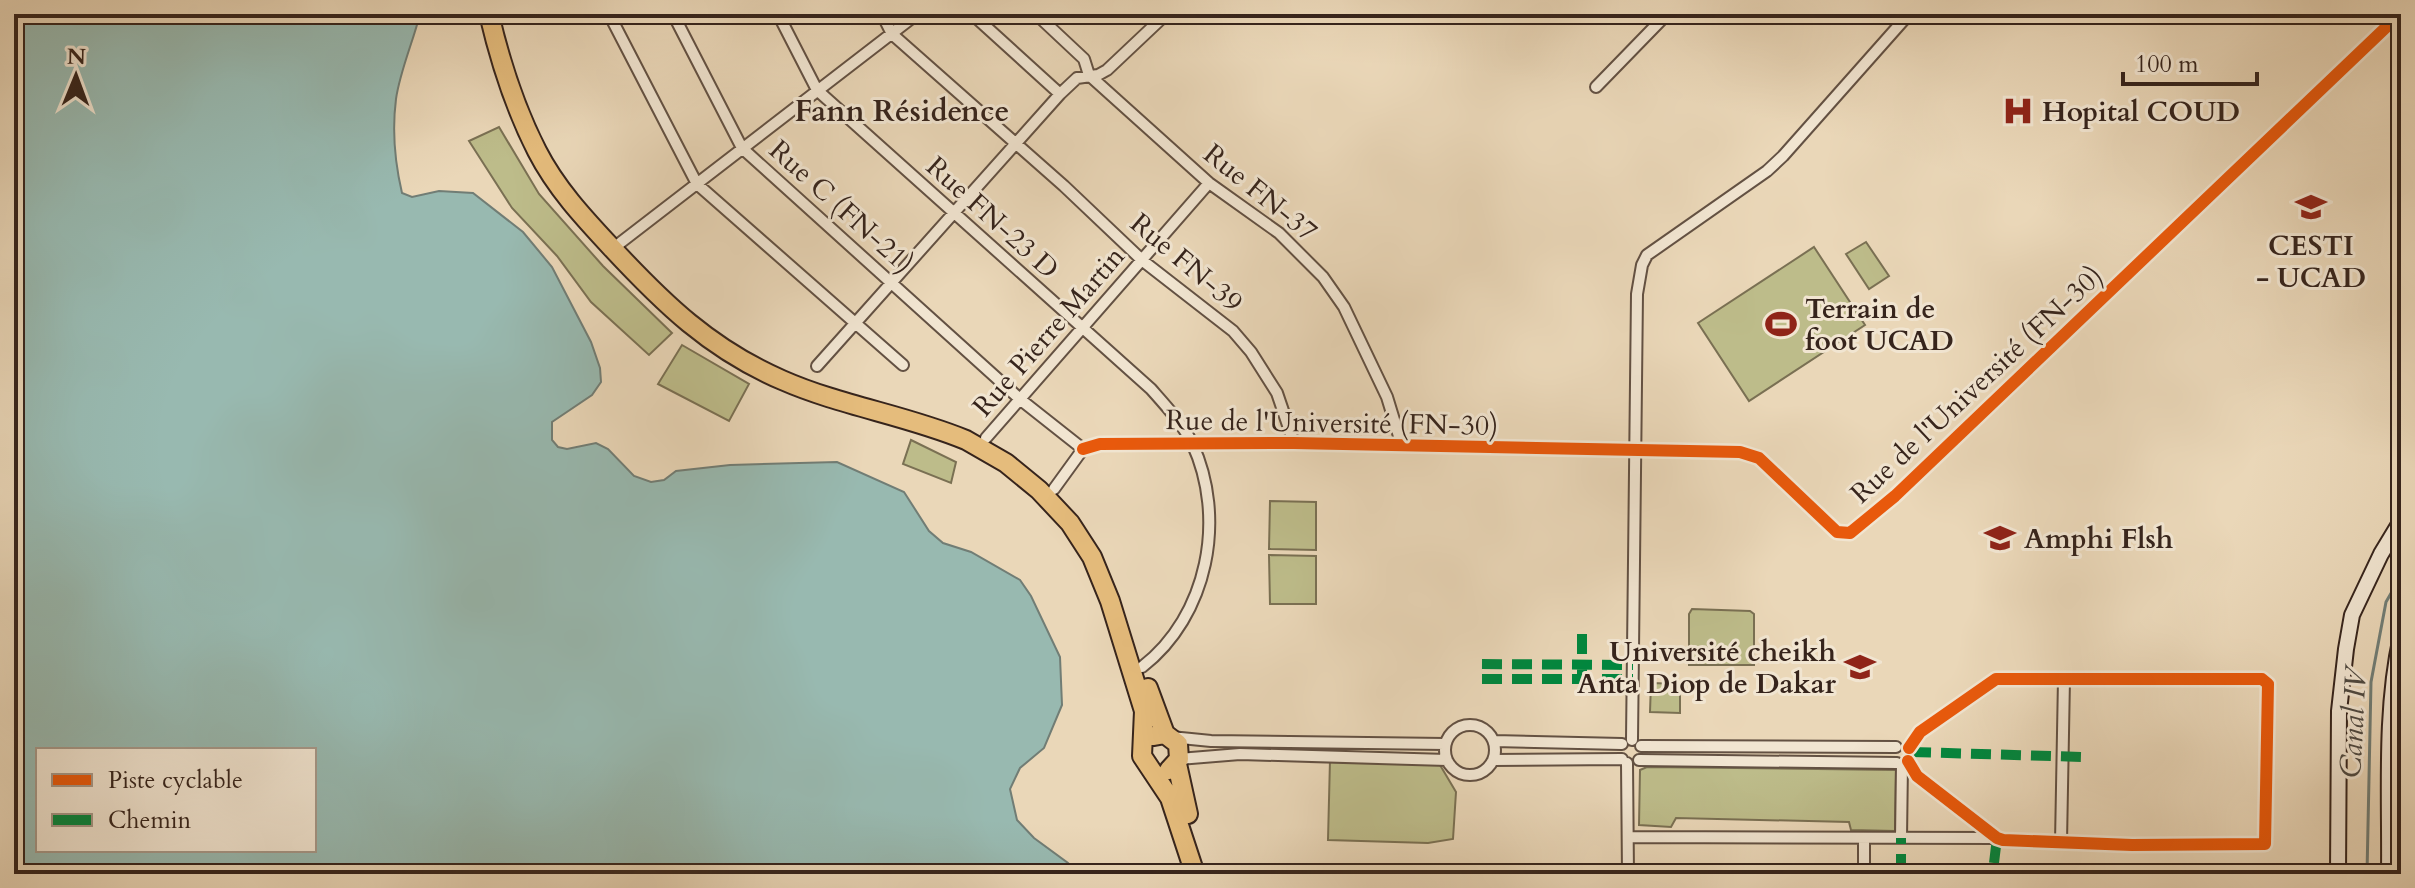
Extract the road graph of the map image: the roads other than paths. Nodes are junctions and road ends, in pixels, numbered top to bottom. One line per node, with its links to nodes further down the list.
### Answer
1 (489, 14): 47 (highway)
2 (500, 14): 24 (highway)
3 (609, 14): 22 (street)
4 (673, 14): 20 (street, Rue C (FN-21))
5 (778, 14): 17 (street, Rue FN-23 D)
6 (882, 14): 14 (street)
7 (917, 14): 14 (street)
8 (972, 14): 18 (street)
9 (1036, 14): 15 (street, Rue FN-37)
10 (1667, 14): 16 (street)
11 (1909, 14): 37 (street)
12 (2400, 14): 37 (street, Rue de l'Université (FN-30))
13 (1160, 15): 15 (street)
14 (892, 34): 17 (street); 19 (street, Rue FN-39)
15 (1089, 75): 18 (street); 21 (street, Rue FN-37)
16 (1596, 87)
17 (817, 90): 20 (street); 23 (street, Rue FN-23 D)
18 (1060, 94): 19 (street)
19 (1015, 144): 23 (street); 25 (street, Rue FN-39)
20 (742, 148): 22 (street); 26 (street, Rue C (FN-21))
21 (1209, 183): 25 (street, Rue Pierre Martin); 35 (street, Rue FN-37)
22 (697, 184): 24 (street); 27 (street)
23 (953, 213): 26 (street); 28 (street, Rue FN-23 D)
24 (620, 243): 32 (highway)
25 (1143, 261): 28 (street, Rue Pierre Martin); 33 (street, Rue FN-39)
26 (891, 283): 27 (street); 31 (street, Rue C (FN-21))
27 (855, 324): 29 (street); 30 (street)
28 (1082, 328): 31 (street, Rue Pierre Martin); 34 (street, Rue FN-23 D)
29 (903, 365)
30 (817, 366)
31 (1021, 400): 32 (street, Rue Pierre Martin); 36 (street)
32 (986, 438): 38 (highway)
33 (1294, 443): 34 (street, Rue de l'Université (FN-30)); 35 (street, Rue de l'Université (FN-30))
34 (1192, 445): 36 (street, Rue de l'Université (FN-30)); 41 (street, Rue FN-23 D)
35 (1402, 446): 37 (street, Rue de l'Université (FN-30))
36 (1083, 449): 38 (street)
37 (1634, 452): 45 (street)
38 (1054, 489): 41 (highway)
39 (2401, 521): 66 (main road)
40 (2401, 636): 67 (main road)
41 (1142, 667): 43 (highway)
42 (2064, 679): 49 (street); 61 (street); 61 (street)
43 (1168, 736): 46 (street); 47 (highway); 54 (highway)
44 (1494, 741): 45 (street); 46 (street); 51 (street)
45 (1632, 743): 48 (street); 52 (street); 53 (street)
46 (1445, 744): 50 (street)
47 (1144, 746): 56 (highway)
48 (1896, 747): 49 (street); 55 (street)
49 (1909, 748): 55 (street)
50 (1447, 760): 51 (street); 54 (street)
51 (1493, 760): 53 (street)
52 (1639, 760): 53 (street); 55 (street)
53 (1624, 761): 57 (street)
54 (1178, 762): 56 (highway); 63 (highway)
55 (1902, 763): 59 (street); 60 (street)
56 (1153, 770): 62 (highway)
57 (1629, 837): 58 (street); 64 (street)
58 (1864, 838): 59 (street); 65 (street)
59 (1901, 838): 60 (street)
60 (1997, 838): 61 (street)
61 (2061, 842)
62 (1195, 874)
63 (1206, 874)
64 (1628, 874)
65 (1864, 874)
66 (2338, 874)
67 (2389, 874)

